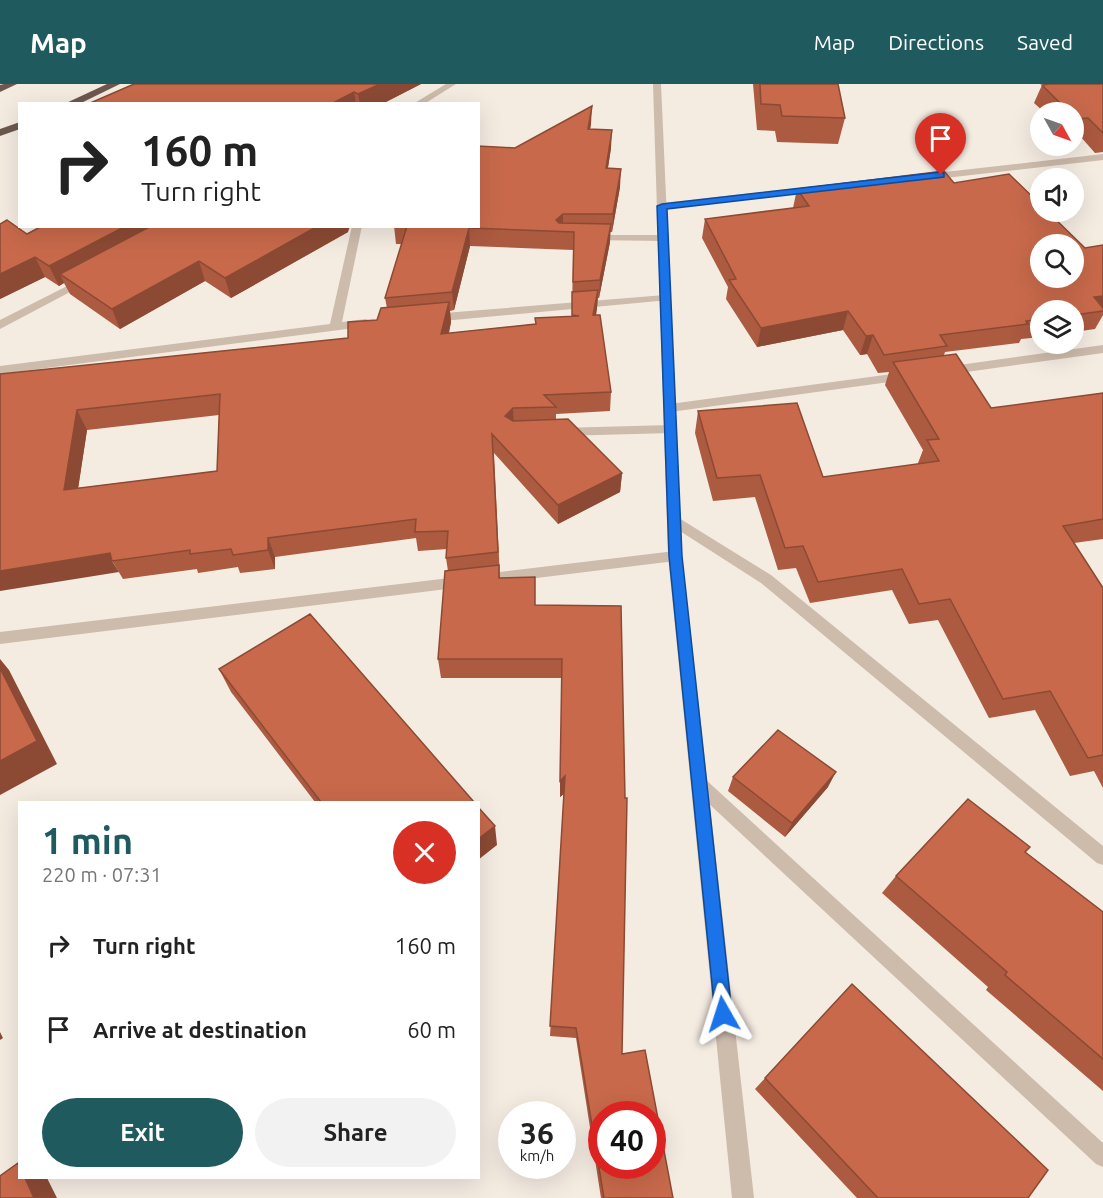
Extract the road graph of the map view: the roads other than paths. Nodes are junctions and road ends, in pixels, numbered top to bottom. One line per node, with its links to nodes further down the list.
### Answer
1 (12, 84): 5 (highway)
2 (115, 84): 6 (highway)
3 (452, 84): 7 (street)
4 (657, 84): 13 (street)
5 (0, 89)
6 (74, 102)
7 (420, 102)
8 (18, 126): 9 (highway)
9 (0, 133)
10 (1103, 157): 11 (street)
11 (912, 178)
12 (829, 188): 13 (street)
13 (662, 206): 16 (street)
14 (357, 228): 22 (street)
15 (574, 237): 16 (street)
16 (663, 238): 18 (street)
17 (93, 276): 21 (street)
18 (665, 298): 19 (street); 25 (street)
19 (417, 319)
20 (382, 322): 22 (street)
21 (0, 325)
22 (335, 326): 24 (street)
23 (1103, 350): 25 (street)
24 (0, 370)
25 (670, 408): 26 (street)
26 (671, 429): 27 (street); 28 (street)
27 (548, 433)
28 (674, 520): 29 (street); 32 (street)
29 (675, 556): 30 (street); 31 (street)
30 (0, 638)
31 (699, 784): 33 (street); 34 (street)
32 (1103, 857)
33 (1103, 1157)
34 (743, 1198)

